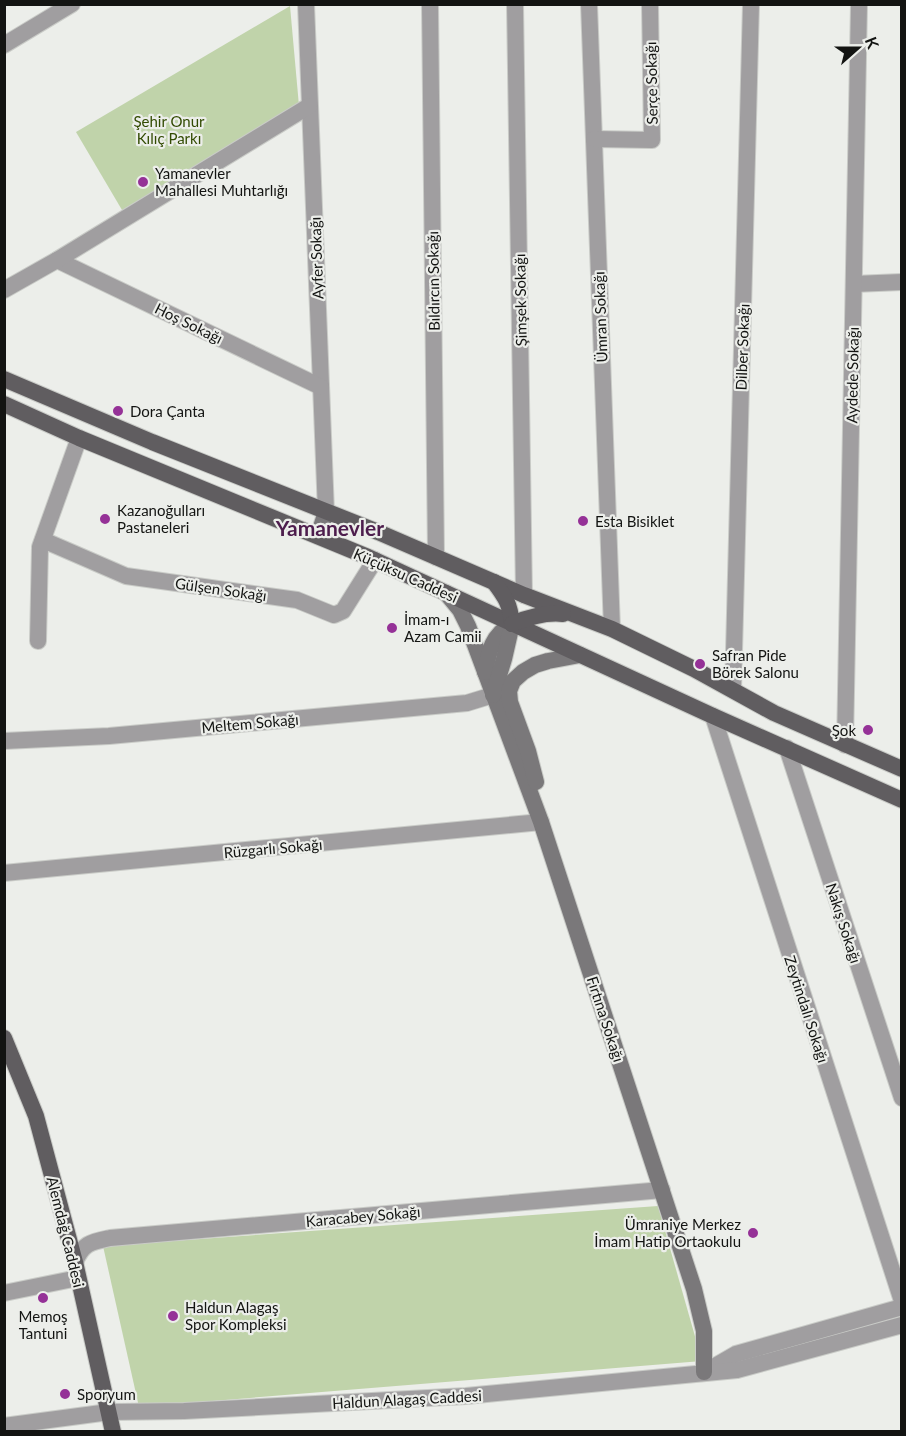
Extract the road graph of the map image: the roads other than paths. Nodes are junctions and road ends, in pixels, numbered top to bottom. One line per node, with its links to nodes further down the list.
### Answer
1 (72, 4): 9 (street)
2 (306, 4): 10 (street, Ayfer Sokağı)
3 (430, 4): 23 (street, Bıldırcın Sokağı)
4 (515, 4): 27 (street, Şimşek Sokağı)
5 (589, 4): 11 (street, Ümran Sokağı)
6 (650, 4): 11 (street, Serçe Sokağı)
7 (751, 4): 34 (street, Dilber Sokağı)
8 (859, 4): 14 (street, Aydede Sokağı)
9 (4, 45)
10 (309, 106): 12 (street); 17 (street, Ayfer Sokağı)
11 (594, 139): 30 (street, Ümran Sokağı)
12 (57, 260): 15 (street); 17 (street, Hoş Sokağı)
13 (902, 282): 14 (street)
14 (854, 284): 38 (street, Aydede Sokağı)
15 (4, 290)
16 (4, 379): 20 (main road, Küçüksu Caddesi)
17 (321, 387): 20 (street, Ayfer Sokağı)
18 (4, 404): 19 (main road, Küçüksu Caddesi)
19 (79, 438): 21 (main road, Küçüksu Caddesi); 22 (street)
20 (326, 512): 21 (main road); 23 (main road, Küçüksu Caddesi)
21 (318, 536): 24 (main road, Küçüksu Caddesi)
22 (43, 540): 24 (street, Gülşen Sokağı); 31 (street)
23 (436, 557): 25 (main road, Küçüksu Caddesi)
24 (375, 560): 26 (main road, Küçüksu Caddesi)
25 (493, 582): 27 (main road, Küçüksu Caddesi); 29 (main road)
26 (446, 593): 29 (main road, Küçüksu Caddesi); 33 (main road, Fırtına Sokağı)
27 (524, 595): 28 (main road, Küçüksu Caddesi); 29 (main road)
28 (576, 615): 29 (main road); 30 (main road, Küçüksu Caddesi)
29 (512, 624): 32 (main road, Küçüksu Caddesi); 33 (main road); 35 (main road)
30 (612, 629): 34 (main road, Küçüksu Caddesi)
31 (38, 641)
32 (580, 654): 36 (main road, Küçüksu Caddesi); 42 (main road)
33 (485, 672): 35 (main road, Fırtına Sokağı)
34 (733, 690): 38 (main road, Küçüksu Caddesi)
35 (493, 695): 37 (street, Meltem Sokağı); 42 (main road, Fırtına Sokağı)
36 (712, 716): 39 (main road, Küçüksu Caddesi); 49 (street, Zeytindalı Sokağı)
37 (4, 741)
38 (845, 745): 40 (main road, Küçüksu Caddesi)
39 (787, 748): 41 (main road, Küçüksu Caddesi); 45 (street, Nakış Sokağı)
40 (902, 769)
41 (902, 800)
42 (541, 822): 43 (street, Rüzgarlı Sokağı); 46 (main road, Fırtına Sokağı)
43 (4, 873)
44 (4, 1038): 47 (main road, Alemdağ Caddesi)
45 (902, 1098)
46 (662, 1190): 47 (street, Karacabey Sokağı); 52 (main road, Fırtına Sokağı)
47 (77, 1270): 48 (street); 53 (main road, Alemdağ Caddesi)
48 (4, 1293)
49 (902, 1301)
50 (902, 1307): 52 (street, Haldun Alagaş Caddesi)
51 (902, 1325): 52 (street, Haldun Alagaş Caddesi)
52 (704, 1372): 53 (street, Haldun Alagaş Caddesi)
53 (109, 1412): 54 (street, Haldun Alagaş Caddesi); 55 (main road, Alemdağ Caddesi)
54 (4, 1426)
55 (113, 1431)

